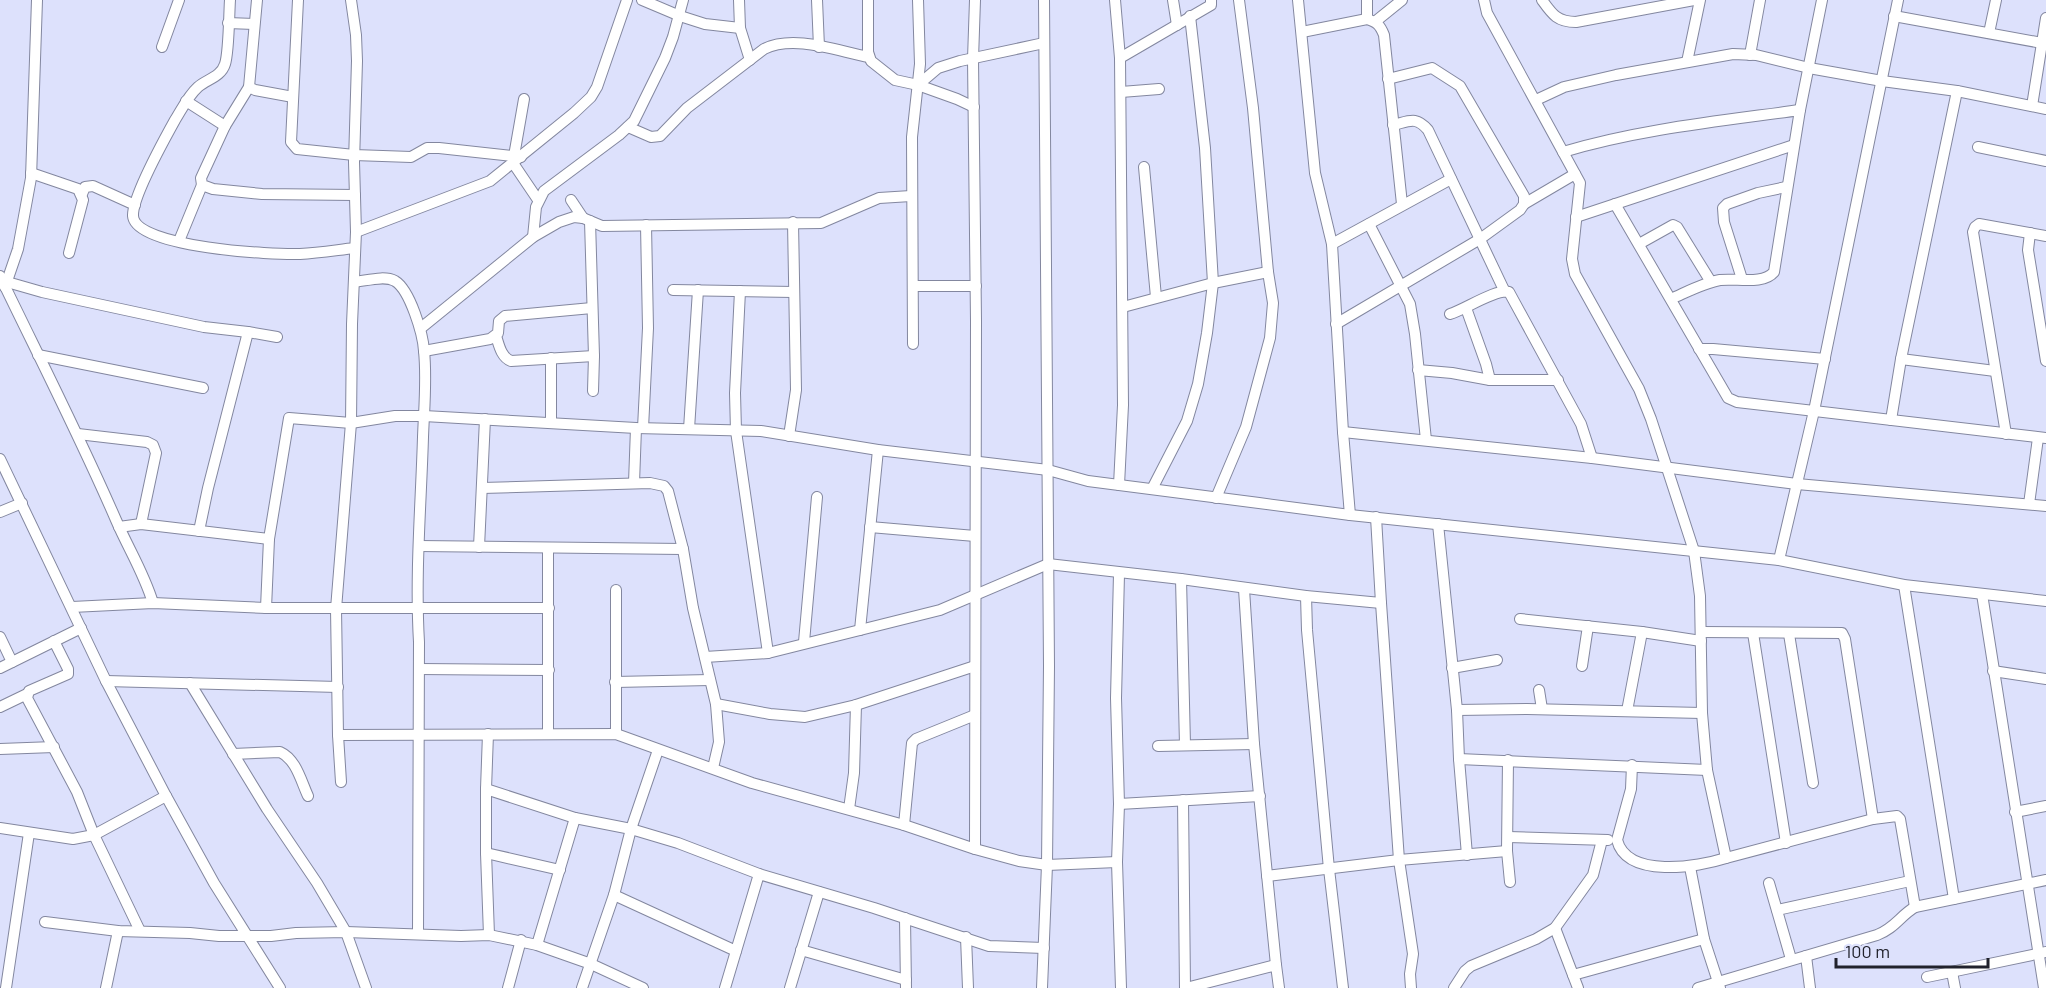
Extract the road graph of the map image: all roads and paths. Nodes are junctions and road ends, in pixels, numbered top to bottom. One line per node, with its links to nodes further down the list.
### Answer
1 (37, 0): 78 (street)
2 (179, 0): 44 (street)
3 (230, 0): 36 (street)
4 (257, 0): 37 (street)
5 (298, 0): 60 (street)
6 (351, 0): 74 (street)
7 (627, 0): 75 (street)
8 (642, 0): 31 (street)
9 (683, 0): 31 (street)
10 (739, 0): 39 (street)
11 (817, 0): 45 (street)
12 (868, 0): 47 (street)
13 (918, 0): 55 (street)
14 (975, 0): 49 (street)
15 (1044, 0): 42 (street)
16 (1115, 0): 48 (street)
17 (1173, 0): 38 (street)
18 (1211, 0): 32 (street)
19 (1239, 0): 107 (street)
20 (1298, 0): 40 (street)
21 (1368, 0): 35 (street)
22 (1402, 0): 35 (street)
23 (1484, 0): 62 (street)
24 (1542, 0): 25 (street)
25 (1694, 0)
26 (1700, 0): 51 (street)
27 (1760, 0): 46 (street)
28 (1822, 0): 52 (street)
29 (1898, 0): 33 (street)
30 (1996, 0): 41 (street)
31 (680, 16): 39 (street); 70 (street)
32 (1190, 16): 38 (street); 112 (street)
33 (1894, 16): 41 (street); 54 (street)
34 (2046, 18): 43 (street)
35 (1372, 20): 40 (street); 53 (street)
36 (228, 23): 37 (street); 63 (street)
37 (254, 24): 56 (street)
38 (1176, 25): 48 (street)
39 (740, 28): 50 (street)
40 (1302, 32): 103 (street)
41 (1989, 33): 43 (street)
42 (1044, 43): 49 (street); 168 (street)
43 (2042, 43): 64 (street)
44 (162, 47)
45 (819, 47): 47 (street); 50 (street)
46 (1750, 55): 51 (street); 52 (street)
47 (869, 57): 55 (street)
48 (1120, 58): 59 (street)
49 (973, 59): 55 (street); 65 (street)
50 (750, 60): 70 (street)
51 (1687, 62): 62 (street)
52 (1809, 68): 54 (street); 67 (street)
53 (1388, 78): 68 (street); 89 (street)
54 (1882, 81): 58 (street); 139 (street)
55 (918, 86): 65 (street); 85 (street)
56 (249, 87): 60 (street); 69 (street)
57 (1159, 89): 59 (street)
58 (1957, 91): 64 (street); 140 (street)
59 (1120, 92): 124 (street)
60 (293, 97): 74 (street)
61 (524, 99): 75 (street)
62 (1536, 100): 73 (street)
63 (186, 101): 69 (street); 91 (street)
64 (2032, 106): 66 (street)
65 (974, 107): 114 (street)
66 (2046, 109)
67 (1800, 110): 71 (street); 73 (street)
68 (1393, 124): 80 (street); 88 (street)
69 (225, 126): 81 (street)
70 (628, 128): 86 (street)
71 (1794, 146): 82 (street); 90 (street)
72 (1978, 147): 76 (street)
73 (1563, 152): 79 (street)
74 (354, 155): 75 (street); 84 (street)
75 (516, 158): 86 (street); 97 (street)
76 (2046, 161)
77 (1144, 167): 121 (street)
78 (31, 173): 83 (street); 109 (street)
79 (1575, 174): 89 (street); 92 (street)
80 (1451, 179): 88 (street); 101 (street)
81 (202, 185): 84 (street); 102 (street)
82 (1786, 187): 108 (street); 108 (street)
83 (82, 194): 91 (street); 106 (street)
84 (355, 195): 97 (street)
85 (911, 196): 94 (street); 113 (street)
86 (538, 200): 100 (street)
87 (571, 200): 93 (street)
88 (1402, 204): 95 (street)
89 (1524, 204): 101 (street)
90 (1615, 204): 92 (street); 104 (street)
91 (135, 205): 102 (street)
92 (1576, 217): 167 (street)
93 (586, 219): 96 (street); 100 (street); 125 (street)
94 (793, 222): 96 (street); 120 (street)
95 (1369, 224): 103 (street); 115 (street)
96 (646, 225): 154 (street)
97 (356, 232): 105 (street)
98 (2030, 233): 99 (street); 122 (street); 143 (street)
99 (2046, 236)
100 (533, 237): 129 (street)
101 (1480, 239): 115 (street); 118 (street)
102 (179, 241): 105 (street)
103 (1332, 244): 128 (street)
104 (1639, 244): 111 (street); 123 (street)
105 (355, 248): 110 (street)
106 (69, 253)
107 (1268, 272): 112 (street); 175 (street)
108 (1742, 279): 111 (street)
109 (4, 282): 130 (street); 136 (street)
110 (354, 282): 129 (street); 152 (street)
111 (1711, 282): 123 (street)
112 (1213, 283): 121 (street); 173 (street)
113 (912, 286): 114 (street); 133 (street)
114 (976, 286): 166 (street)
115 (1400, 286): 128 (street); 142 (street)
116 (673, 290): 117 (street)
117 (699, 290): 119 (street); 155 (street)
118 (1504, 290): 126 (street); 145 (street)
119 (740, 291): 120 (street); 156 (street)
120 (794, 292): 160 (street)
121 (1156, 297): 124 (street)
122 (2041, 297): 141 (street)
123 (1671, 299): 134 (street)
124 (1123, 307): 171 (street)
125 (592, 308): 131 (street); 137 (street)
126 (1466, 308): 127 (street); 144 (street)
127 (1450, 314)
128 (1336, 324): 157 (street)
129 (421, 328): 135 (street)
130 (248, 332): 132 (street); 186 (street)
131 (496, 336): 135 (street); 138 (street)
132 (277, 338)
133 (913, 344)
134 (1700, 349): 139 (street); 148 (street)
135 (424, 351): 149 (street)
136 (38, 355): 146 (street); 158 (street)
137 (594, 356): 138 (street); 147 (street)
138 (551, 358): 153 (street)
139 (1825, 359): 148 (street)
140 (1901, 359): 143 (street); 151 (street)
141 (2046, 361)
142 (1418, 370): 144 (street); 162 (street)
143 (1995, 371): 159 (street)
144 (1490, 381): 145 (street)
145 (1558, 381): 164 (street)
146 (204, 388)
147 (592, 391)
148 (1814, 411): 151 (street); 170 (street)
149 (424, 416): 150 (street); 152 (street); 189 (street)
150 (485, 419): 153 (street); 172 (street)
151 (1891, 420): 159 (street)
152 (351, 423): 188 (street); 211 (street)
153 (550, 423): 154 (street)
154 (639, 428): 155 (street); 169 (street)
155 (688, 429): 156 (street)
156 (736, 431): 160 (street); 223 (street)
157 (1343, 432): 162 (street); 180 (street)
158 (78, 434): 183 (street); 184 (street)
159 (2006, 434): 161 (street)
160 (789, 436): 163 (street)
161 (2042, 438): 177 (street)
162 (1425, 441): 164 (street)
163 (878, 450): 166 (street); 185 (street)
164 (1592, 458): 167 (street)
165 (0, 459): 176 (street)
166 (976, 461): 168 (street); 187 (street)
167 (1667, 467): 170 (street); 193 (street)
168 (1048, 470): 171 (street); 195 (street)
169 (634, 483): 172 (street); 192 (street)
170 (1797, 483): 177 (street); 194 (street)
171 (1119, 485): 173 (street)
172 (482, 488): 190 (street)
173 (1152, 489): 175 (street)
174 (817, 497): 222 (street)
175 (1216, 498): 180 (street)
176 (22, 503): 179 (street); 207 (street)
177 (2029, 504): 178 (street)
178 (2046, 507)
179 (0, 512)
180 (1350, 514): 181 (street)
181 (1376, 517): 182 (street); 206 (street)
182 (1438, 524): 193 (street); 230 (street)
183 (141, 525): 184 (street); 186 (street)
184 (119, 527): 205 (street)
185 (870, 527): 187 (street); 215 (street)
186 (199, 531): 188 (street)
187 (975, 536): 202 (street)
188 (269, 538): 208 (street)
189 (419, 546): 190 (street); 209 (street)
190 (479, 547): 191 (street)
191 (549, 548): 192 (street); 210 (street)
192 (682, 549): 224 (street)
193 (1694, 551): 194 (street); 219 (street)
194 (1779, 560): 198 (street)
195 (1048, 564): 196 (street); 202 (street); 296 (street)
196 (1119, 574): 197 (street); 274 (street)
197 (1181, 579): 199 (street); 257 (street)
198 (1904, 585): 201 (street); 309 (street)
199 (1244, 589): 203 (street); 255 (street)
200 (616, 590): 237 (street)
201 (1982, 594): 204 (street); 233 (street)
202 (975, 596): 215 (street); 227 (street)
203 (1306, 596): 206 (street); 298 (street)
204 (2046, 601)
205 (153, 603): 207 (street); 208 (street)
206 (1381, 603): 294 (street)
207 (72, 607): 214 (street)
208 (266, 608): 211 (street)
209 (417, 608): 210 (street); 211 (street); 231 (street)
210 (549, 608): 232 (street)
211 (336, 609): 239 (street)
212 (1520, 619): 213 (street)
213 (1588, 626): 216 (street); 228 (street)
214 (81, 628): 221 (street); 236 (street)
215 (860, 630): 222 (street)
216 (1642, 632): 219 (street); 247 (street)
217 (1753, 633): 218 (street); 219 (street); 288 (street)
218 (1789, 634): 268 (street); 279 (street)
219 (1701, 636): 248 (street)
220 (0, 637): 226 (street)
221 (54, 641): 226 (street); 241 (street)
222 (804, 642): 223 (street)
223 (768, 653): 224 (street)
224 (705, 657): 235 (street)
225 (1497, 660): 230 (street)
226 (12, 662): 229 (street)
227 (975, 666): 243 (street); 249 (street)
228 (1582, 666)
229 (0, 668)
230 (1452, 668): 246 (street)
231 (418, 669): 232 (street); 254 (street)
232 (549, 670): 250 (street)
233 (1993, 671): 234 (street); 277 (street)
234 (2046, 679)
235 (710, 680): 237 (street); 242 (street)
236 (106, 681): 238 (street); 270 (street)
237 (615, 682): 252 (street)
238 (190, 683): 239 (street); 261 (street)
239 (338, 687): 253 (street)
240 (1539, 690): 245 (street)
241 (27, 694): 244 (street); 258 (street)
242 (716, 704): 243 (street); 265 (street)
243 (856, 705): 276 (street)
244 (0, 707)
245 (1542, 709): 246 (street); 247 (street)
246 (1457, 710): 262 (street)
247 (1628, 711): 248 (street)
248 (1702, 713): 266 (street)
249 (975, 715): 280 (street); 289 (street)
250 (548, 733): 251 (street); 252 (street)
251 (488, 734): 254 (street); 269 (street)
252 (616, 734): 260 (street)
253 (338, 735): 254 (street); 267 (street)
254 (419, 736): 318 (street)
255 (1254, 744): 257 (street); 272 (street)
256 (1158, 746): 257 (street)
257 (1185, 746)
258 (54, 747): 259 (street); 284 (street)
259 (0, 749)
260 (658, 750): 265 (street); 282 (street)
261 (233, 754): 271 (street); 317 (street)
262 (1459, 759): 263 (street); 292 (street)
263 (1508, 760): 264 (street); 285 (street)
264 (1632, 765): 266 (street); 287 (street)
265 (713, 768): 276 (street)
266 (1707, 770): 293 (street)
267 (341, 782)
268 (1814, 783)
269 (486, 789): 278 (street); 291 (street)
270 (166, 796): 284 (street); 319 (street)
271 (308, 796)
272 (1260, 796): 273 (street); 301 (street)
273 (1183, 800): 274 (street); 351 (street)
274 (1119, 804): 295 (street)
275 (2046, 806): 277 (street)
276 (849, 809): 280 (street)
277 (2015, 812): 306 (street)
278 (575, 818): 282 (street); 299 (street)
279 (1874, 819): 288 (street); 303 (street)
280 (904, 825): 289 (street)
281 (0, 828): 283 (street)
282 (631, 829): 300 (street); 308 (street)
283 (29, 833): 284 (street); 339 (street)
284 (94, 835): 316 (street)
285 (1508, 837): 286 (street); 290 (street)
286 (1602, 840): 287 (street); 314 (street)
287 (1617, 840): 297 (street)
288 (1786, 843): 293 (street)
289 (975, 849): 296 (street)
290 (1507, 851): 292 (street); 304 (street)
291 (486, 853): 299 (street); 320 (street)
292 (1467, 855): 294 (street)
293 (1726, 858): 297 (street)
294 (1399, 860): 298 (street); 354 (street)
295 (1117, 862): 296 (street); 350 (street)
296 (1047, 865): 325 (street)
297 (1690, 867): 322 (street)
298 (1329, 869): 301 (street); 353 (street)
299 (560, 870): 324 (street)
300 (759, 874): 307 (street); 327 (street)
301 (1267, 876): 332 (street)
302 (2046, 880): 306 (street)
303 (1910, 881): 310 (street); 311 (street)
304 (1510, 882)
305 (1769, 883): 311 (street)
306 (2028, 884): 309 (street); 328 (street)
307 (819, 892): 312 (street); 326 (street)
308 (614, 895): 327 (street); 331 (street)
309 (1954, 899): 310 (street)
310 (1915, 907): 329 (street)
311 (1777, 910): 330 (street)
312 (905, 918): 321 (street); 337 (street)
313 (45, 922): 315 (street)
314 (1555, 928): 334 (street); 355 (street)
315 (118, 931): 316 (street); 340 (street)
316 (140, 931): 319 (street)
317 (346, 932): 318 (street); 319 (street); 342 (street)
318 (418, 934): 320 (street)
319 (246, 935): 341 (street)
320 (489, 935): 323 (street)
321 (966, 937): 325 (street); 348 (street)
322 (1704, 939): 334 (street); 338 (street)
323 (521, 940): 324 (street); 343 (street)
324 (537, 945): 331 (street)
325 (1044, 948): 349 (street)
326 (801, 950): 337 (street); 347 (street)
327 (736, 951): 346 (street)
328 (2042, 953): 333 (street); 360 (street)
329 (1806, 956): 330 (street); 358 (street)
330 (1791, 960): 338 (street)
331 (591, 964): 336 (street); 344 (street)
332 (1276, 965): 351 (street); 352 (street)
333 (1952, 972): 335 (street); 359 (street)
334 (1573, 975): 356 (street)
335 (1928, 977)
336 (627, 984): 345 (street)
337 (906, 984)
338 (1719, 985): 357 (street)
339 (6, 988)
340 (106, 988)
341 (280, 988)
342 (366, 988)
343 (508, 988)
344 (582, 988)
345 (643, 988)
346 (725, 988)
347 (790, 988)
348 (968, 988)
349 (1042, 988)
350 (1121, 988)
351 (1186, 988)
352 (1279, 988)
353 (1343, 988)
354 (1411, 988)
355 (1454, 988)
356 (1578, 988)
357 (1698, 988)
358 (1810, 988)
359 (1955, 988)
360 (2044, 988)

